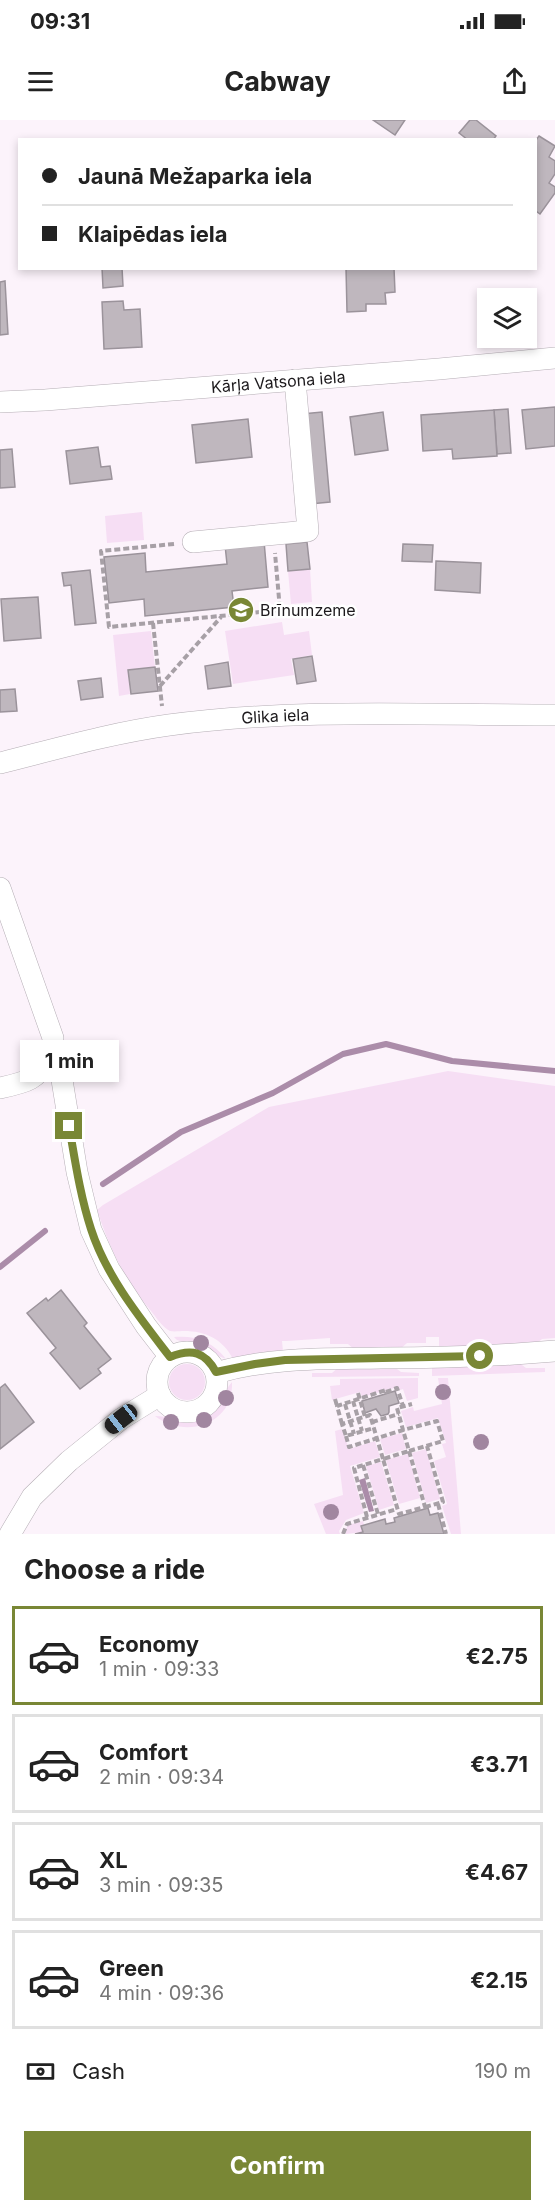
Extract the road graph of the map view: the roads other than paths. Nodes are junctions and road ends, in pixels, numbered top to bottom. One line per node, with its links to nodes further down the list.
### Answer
1 (555, 358): 2 (street, Kārļa Vatsona iela)
2 (296, 380): 3 (street, Kārļa Vatsona iela); 4 (street)
3 (0, 402)
4 (193, 542)
5 (555, 715): 6 (street, Glika iela)
6 (0, 763)
7 (0, 888): 8 (street)
8 (52, 1056): 9 (street); 11 (street)
9 (0, 1088)
10 (555, 1351): 12 (street)
11 (170, 1357): 12 (street); 13 (street)
12 (216, 1372): 13 (street)
13 (160, 1395): 15 (street)
14 (0, 1530): 15 (street)
15 (10, 1534)

